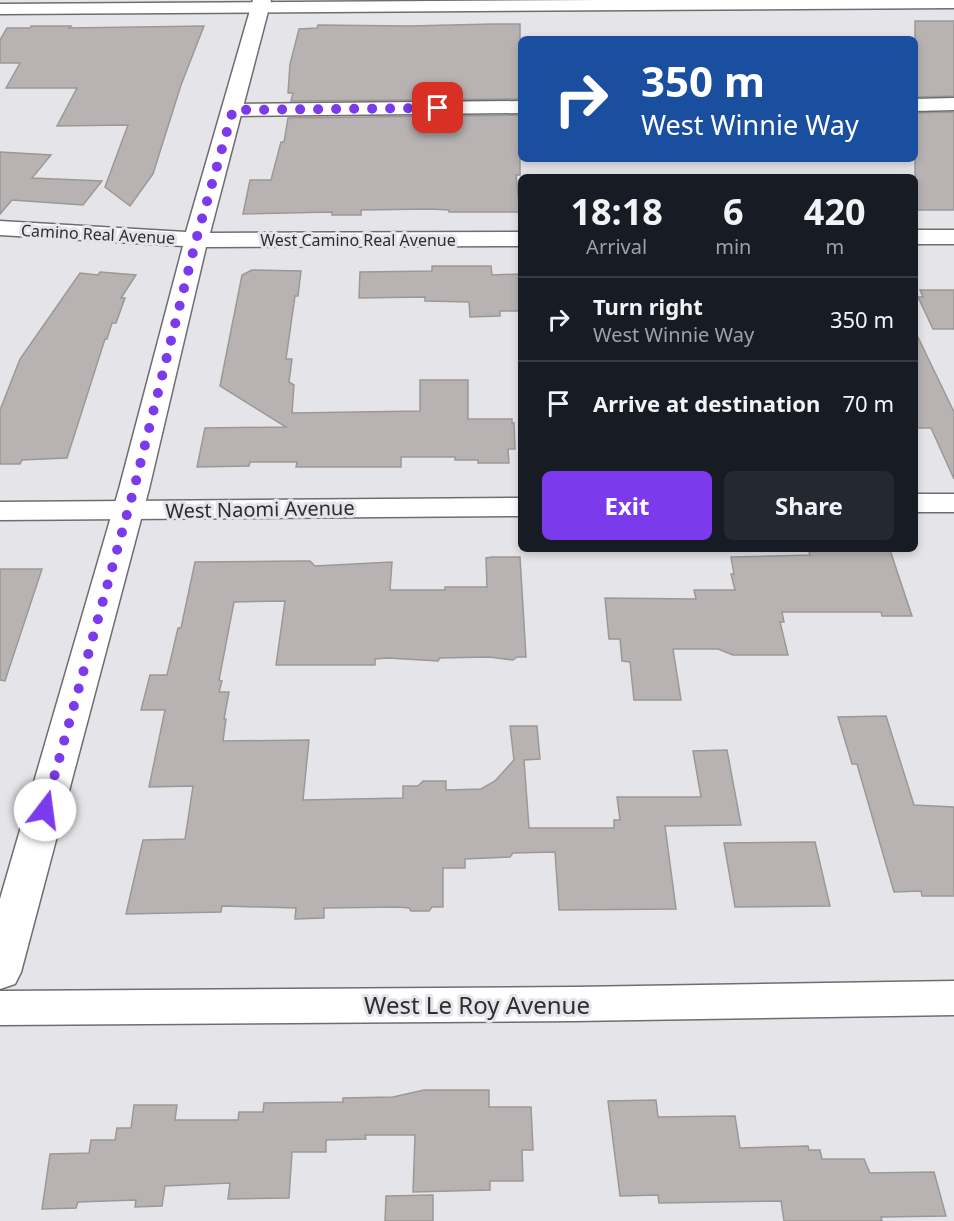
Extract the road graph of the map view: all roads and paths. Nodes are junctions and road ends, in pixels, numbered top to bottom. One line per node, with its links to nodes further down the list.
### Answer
1 (954, 3): 2 (street)
2 (261, 4): 3 (street); 7 (street)
3 (0, 9)
4 (954, 104): 5 (street)
5 (918, 105)
6 (518, 107): 7 (street)
7 (233, 110): 12 (street)
8 (0, 228): 12 (street, Camino Real Avenue)
9 (918, 237): 10 (street)
10 (954, 237)
11 (518, 239): 12 (street, West Camino Real Avenue)
12 (196, 240): 17 (street)
13 (918, 503): 14 (street)
14 (954, 503)
15 (518, 507): 17 (street, West Naomi Avenue)
16 (0, 511): 17 (street, West Naomi Avenue)
17 (128, 511): 18 (street)
18 (0, 972)
19 (954, 998): 20 (street, West Le Roy Avenue)
20 (0, 1008)

